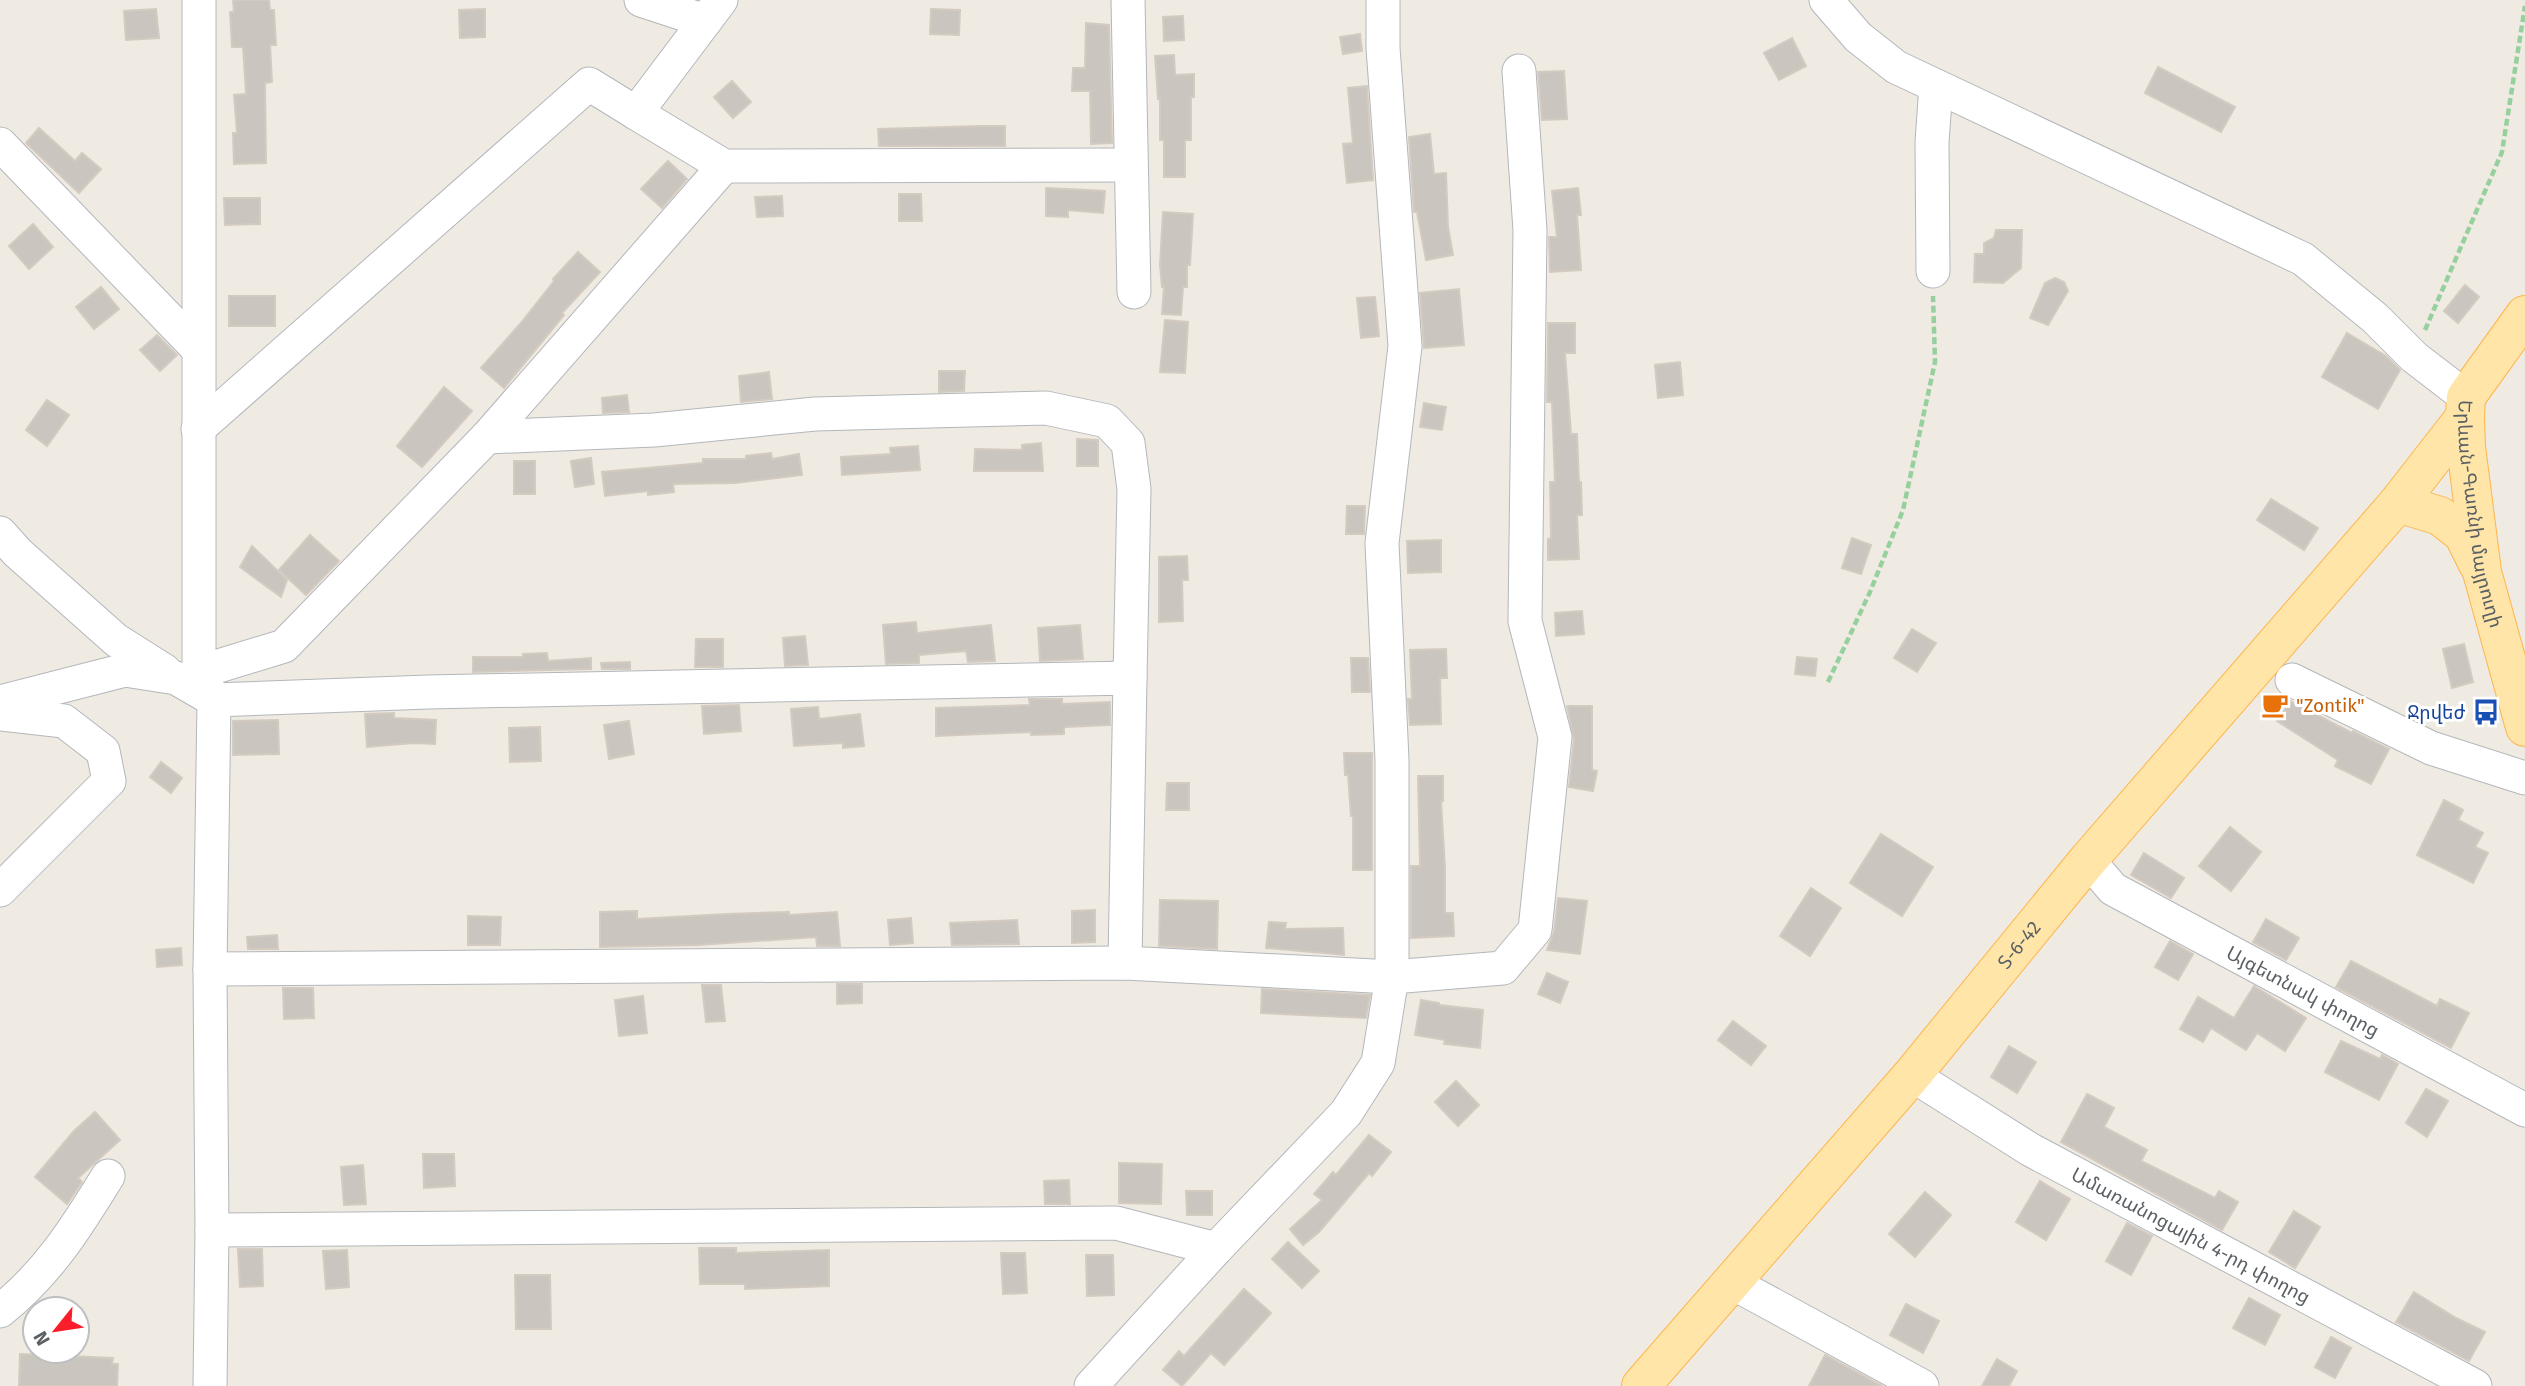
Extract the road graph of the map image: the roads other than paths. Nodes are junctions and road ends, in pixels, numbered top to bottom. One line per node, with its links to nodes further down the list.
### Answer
1 (199, 0): 16 (street)
2 (641, 0): 6 (street)
3 (1128, 0): 11 (street)
4 (1383, 0): 34 (street)
5 (1826, 0): 8 (street)
6 (713, 10): 9 (street)
7 (1519, 71): 34 (street)
8 (1936, 86): 13 (street); 17 (street)
9 (636, 113): 12 (street); 18 (street)
10 (0, 144): 16 (street)
11 (1130, 165): 12 (street); 14 (street)
12 (724, 166): 19 (street)
13 (1933, 271)
14 (1134, 292)
15 (2525, 315): 17 (main road, Երևան-Գառնի մայրուղի)
16 (198, 349): 18 (street)
17 (2466, 407): 20 (main road, Տ-6-42); 22 (main road, Երևան-Գառնի մայրուղի)
18 (198, 429): 25 (street)
19 (487, 437): 23 (street); 25 (street)
20 (2398, 503): 22 (main road); 30 (main road, Տ-6-42 / Տ-6-42)
21 (0, 533): 25 (street)
22 (2482, 572): 28 (main road, Երևան-Գառնի մայրուղի)
23 (1130, 678): 25 (street); 32 (street)
24 (2292, 680): 29 (street)
25 (196, 683): 26 (street); 33 (street)
26 (0, 702)
27 (0, 714): 31 (street)
28 (2525, 727)
29 (2525, 778)
30 (2088, 860): 35 (main road, Տ-6-42 / Տ-6-42); 36 (street, Այգետնակ փողոց)
31 (0, 890)
32 (1125, 963): 33 (street); 34 (street)
33 (210, 969): 38 (street)
34 (1392, 977): 39 (street)
35 (1912, 1075): 40 (main road, Տ-6-42 / Տ-6-42); 46 (street, Ամառանոցային 4-րդ փողոց)
36 (2525, 1110)
37 (107, 1176): 41 (street)
38 (212, 1230): 39 (street); 42 (street)
39 (1216, 1249): 43 (street)
40 (1731, 1282): 44 (main road, Տ-6-42 / Տ-6-42); 45 (street)
41 (0, 1311)
42 (210, 1386)
43 (1091, 1386)
44 (1641, 1386)
45 (1922, 1386)
46 (2475, 1386)

